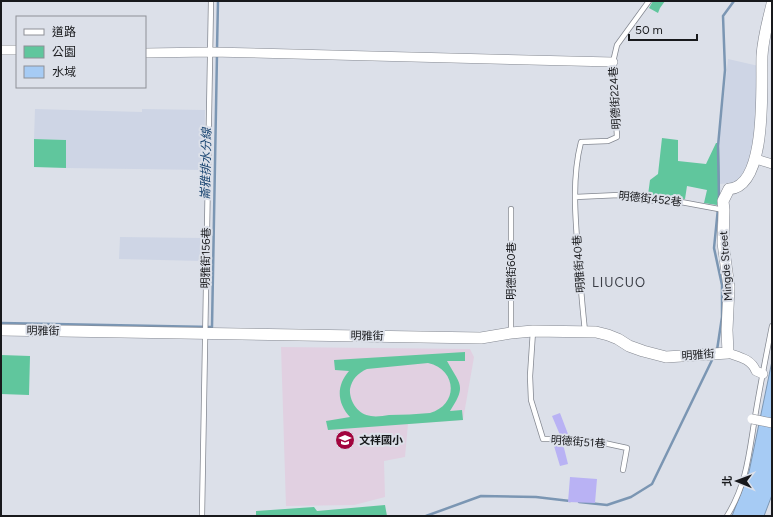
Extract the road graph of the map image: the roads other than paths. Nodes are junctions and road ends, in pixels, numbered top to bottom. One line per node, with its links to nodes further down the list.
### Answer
1 (211, 1): 6 (lane, 明雅街156巷)
2 (649, 1): 8 (lane, 明德街224巷)
3 (772, 4): 9 (street, Mingde Street)
4 (1, 50): 5 (street)
5 (16, 50)
6 (210, 52): 7 (street); 8 (street); 19 (lane, 明雅街156巷)
7 (146, 53)
8 (613, 62): 11 (lane, 明德街224巷)
9 (756, 159): 10 (street); 13 (street, Mingde Street)
10 (772, 164)
11 (575, 197): 13 (lane, 明德街452巷); 17 (lane, 明雅街40巷)
12 (511, 208): 18 (lane, 明德街60巷)
13 (724, 210): 20 (street, Mingde Street)
14 (772, 326): 21 (lane)
15 (1, 330): 19 (street, 明雅街)
16 (533, 331): 17 (street, 明雅街); 18 (street, 明雅街); 24 (lane, 明德街51巷)
17 (585, 332): 20 (street, 明雅街)
18 (511, 333): 19 (street, 明雅街)
19 (205, 334): 25 (lane, 明雅街156巷)
20 (728, 353): 21 (street)
21 (763, 374): 26 (lane)
22 (752, 419): 23 (street, bridge)
23 (772, 423)
24 (623, 470)
25 (202, 516)
26 (727, 516)

